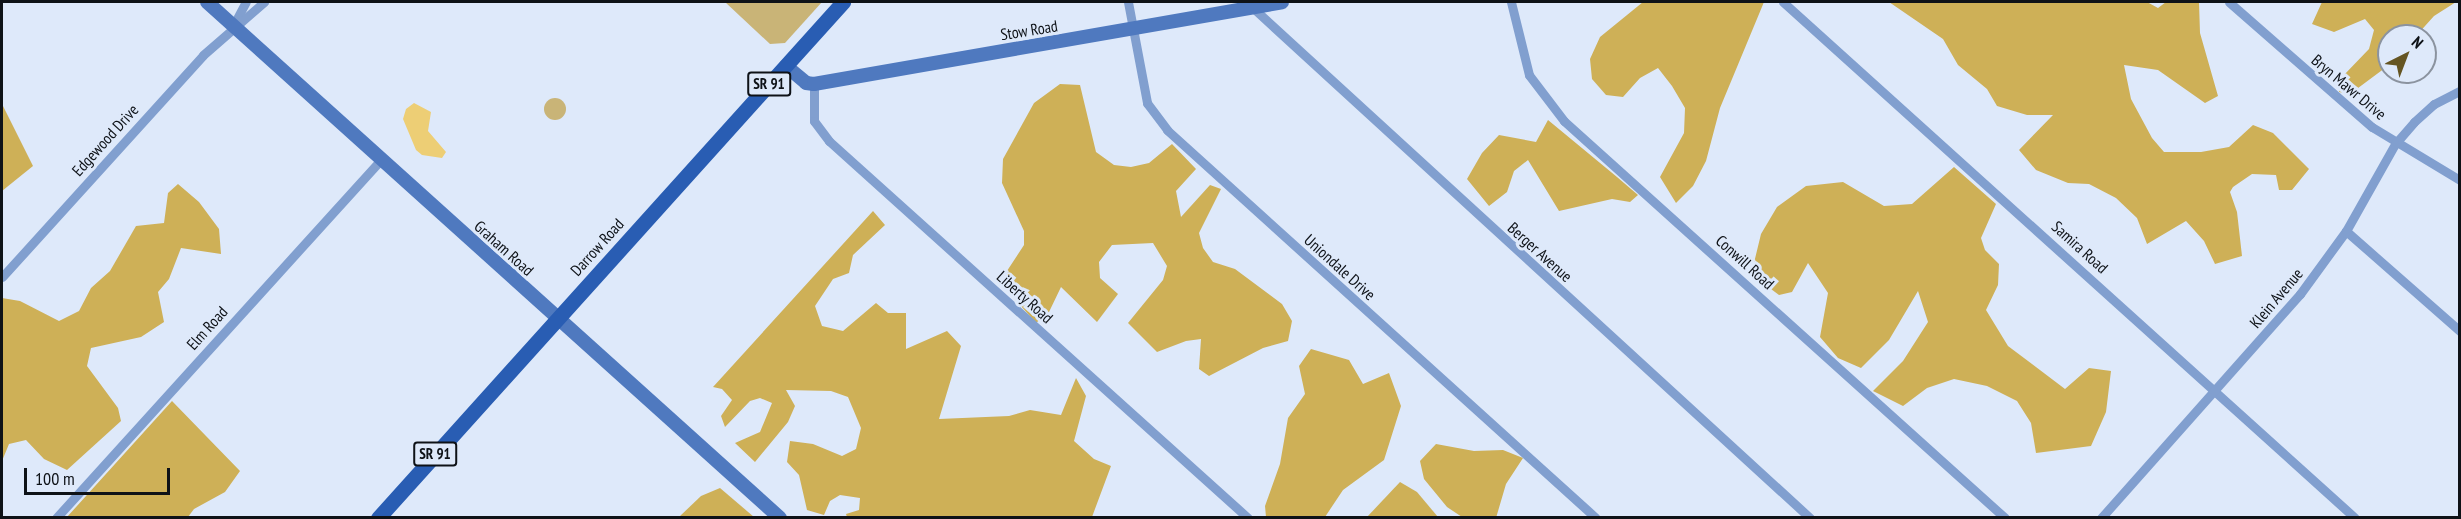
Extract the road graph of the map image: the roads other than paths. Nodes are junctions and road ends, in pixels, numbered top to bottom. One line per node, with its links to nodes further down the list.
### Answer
1 (207, 2): 11 (main road, Graham Road)
2 (246, 2): 11 (street)
3 (264, 2): 11 (street)
4 (843, 2): 13 (main road, Darrow Road / SR 91)
5 (1128, 2): 12 (street, Uniondale Drive)
6 (1282, 2): 10 (main road, Stow Road)
7 (1511, 2): 30 (street, Conwill Road)
8 (1783, 2): 23 (street, Samira Road)
9 (2229, 2): 16 (street, Bryn Mawr Drive)
10 (1252, 8): 12 (main road, Stow Road); 29 (street, Berger Avenue)
11 (233, 26): 17 (main road, Graham Road); 20 (street, Edgewood Drive)
12 (1131, 28): 14 (main road, Stow Road); 28 (street, Uniondale Drive)
13 (786, 66): 14 (main road); 21 (main road, Darrow Road / SR 91)
14 (814, 84): 27 (street, Liberty Road)
15 (2460, 91): 16 (street, Klein Avenue)
16 (2395, 144): 18 (street, Bryn Mawr Drive); 19 (street, Klein Avenue)
17 (381, 159): 21 (main road, Graham Road); 24 (street, Elm Road)
18 (2460, 180)
19 (2346, 231): 22 (street); 23 (street, Klein Avenue)
20 (2, 277)
21 (558, 318): 25 (main road, Darrow Road / SR 91); 26 (main road, Graham Road)
22 (2460, 331)
23 (2214, 391): 31 (street, Klein Avenue); 32 (street, Samira Road)
24 (56, 518)
25 (378, 518)
26 (780, 518)
27 (1248, 518)
28 (1596, 518)
29 (1810, 518)
30 (2005, 518)
31 (2101, 518)
32 (2355, 518)

